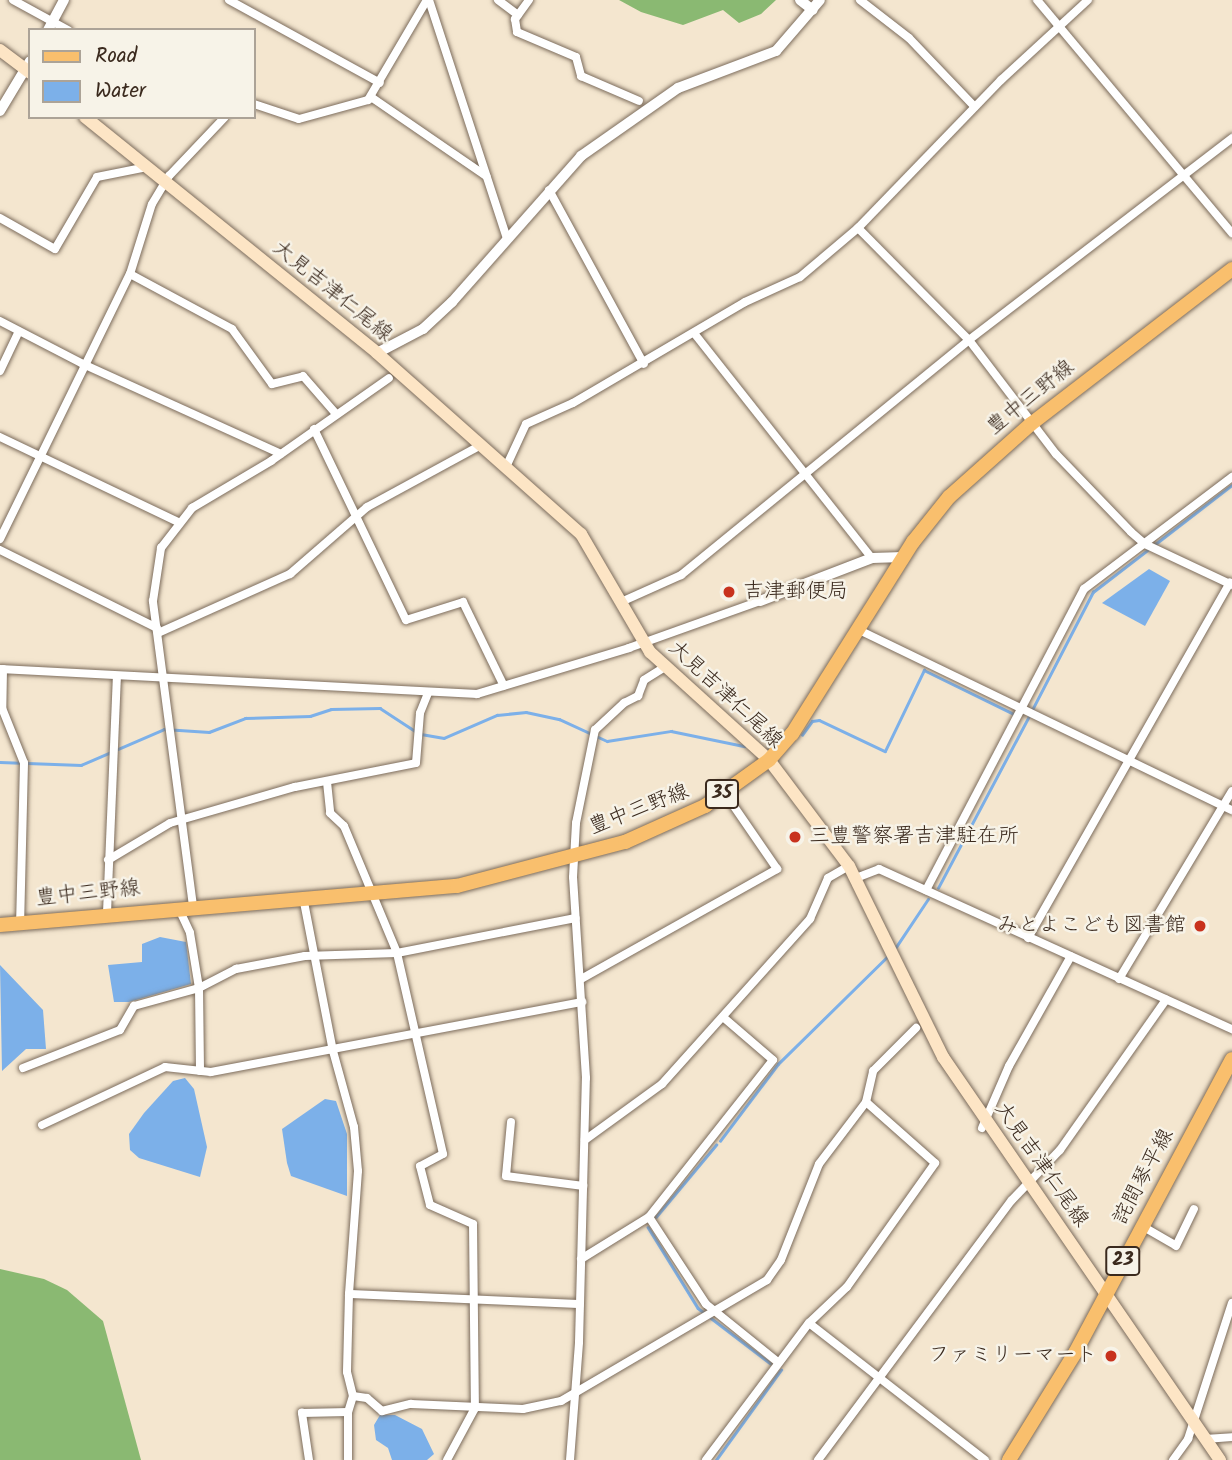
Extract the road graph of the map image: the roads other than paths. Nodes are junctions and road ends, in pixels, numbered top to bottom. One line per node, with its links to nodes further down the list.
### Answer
1 (13, 0): 13 (street)
2 (64, 0): 13 (street)
3 (229, 0): 17 (street)
4 (428, 0): 17 (street); 28 (street)
5 (498, 0): 12 (street)
6 (529, 0): 12 (street)
7 (800, 0): 11 (street)
8 (860, 0): 21 (street)
9 (1037, 0): 14 (street)
10 (1088, 0): 14 (street)
11 (816, 5): 30 (street)
12 (518, 15): 19 (street)
13 (50, 25)
14 (1058, 26): 21 (street); 27 (street)
15 (0, 50): 16 (main road)
16 (28, 68): 22 (street)
17 (380, 83): 18 (street)
18 (371, 97): 20 (street); 28 (street)
19 (639, 101)
20 (256, 105)
21 (975, 107): 32 (street)
22 (0, 111)
23 (87, 119): 26 (main road, 大見吉津仁尾線)
24 (223, 119): 29 (street)
25 (1232, 138): 27 (street)
26 (147, 167): 29 (main road, 大見吉津仁尾線); 31 (street)
27 (1186, 175): 33 (street); 40 (street)
28 (486, 176): 34 (street)
29 (165, 182): 36 (street); 41 (main road, 大見吉津仁尾線)
30 (549, 190): 34 (street); 43 (street)
31 (0, 218)
32 (858, 228): 39 (street); 40 (street)
33 (1232, 233)
34 (507, 239): 41 (street)
35 (1232, 269): 47 (main road, 豊中三野線 / 35)
36 (130, 274): 42 (street); 46 (street)
37 (0, 321): 38 (street)
38 (19, 331): 42 (street); 44 (street)
39 (694, 333): 43 (street); 54 (street)
40 (969, 340): 47 (street); 54 (street)
41 (377, 353): 50 (main road, 大見吉津仁尾線)
42 (83, 364): 51 (street); 52 (street)
43 (644, 364): 53 (street)
44 (0, 371)
45 (389, 378): 46 (street)
46 (336, 414): 48 (street)
47 (1031, 424): 59 (street); 61 (main road, 豊中三野線 / 35)
48 (314, 429): 51 (street); 56 (street)
49 (0, 437): 52 (street)
50 (481, 444): 53 (main road, 大見吉津仁尾線); 56 (street)
51 (281, 454): 57 (street)
52 (40, 458): 57 (street); 58 (street)
53 (506, 467): 65 (main road, 大見吉津仁尾線)
54 (807, 475): 62 (street); 65 (street)
55 (1232, 477): 59 (street)
56 (354, 519): 67 (street); 73 (street)
57 (178, 522): 67 (street)
58 (0, 539)
59 (1145, 544): 63 (street); 75 (street)
60 (0, 550): 67 (street)
61 (903, 557): 62 (street); 66 (main road, 豊中三野線 / 35)
62 (872, 558): 64 (street)
63 (1231, 583): 76 (street)
64 (760, 601): 68 (street)
65 (621, 602): 68 (main road, 大見吉津仁尾線)
66 (859, 630): 75 (street); 77 (main road, 豊中三野線 / 35)
67 (158, 631): 72 (street)
68 (644, 643): 69 (main road, 大見吉津仁尾線); 73 (street)
69 (665, 667): 77 (main road, 大見吉津仁尾線); 83 (street)
70 (2, 669): 71 (street); 93 (street)
71 (117, 678): 72 (street); 84 (street)
72 (166, 679): 74 (street); 82 (street)
73 (504, 685): 74 (street)
74 (428, 693): 78 (street)
75 (1022, 708): 76 (street); 87 (street)
76 (1127, 759): 81 (street); 95 (street)
77 (769, 760): 79 (main road, 豊中三野線 / 35); 85 (main road, 大見吉津仁尾線)
78 (327, 782): 82 (street); 88 (street)
79 (722, 789): 83 (main road, 豊中三野線 / 35); 99 (street)
80 (1232, 791): 81 (street)
81 (1228, 808): 100 (street)
82 (184, 821): 84 (street); 90 (street)
83 (574, 856): 88 (main road, 豊中三野線 / 35); 92 (street)
84 (108, 860): 91 (street)
85 (849, 866): 86 (main road, 大見吉津仁尾線); 104 (street)
86 (856, 878): 87 (street); 114 (main road, 大見吉津仁尾線)
87 (926, 890): 95 (street)
88 (373, 895): 89 (main road, 豊中三野線 / 35); 96 (street)
89 (303, 898): 90 (main road, 豊中三野線 / 35); 98 (street)
90 (186, 906): 91 (main road, 豊中三野線 / 35); 101 (street)
91 (107, 913): 93 (main road, 豊中三野線 / 35)
92 (576, 918): 96 (street); 99 (street)
93 (20, 922): 94 (main road, 豊中三野線 / 35)
94 (0, 925)
95 (1028, 938): 97 (street)
96 (397, 953): 98 (street); 107 (street)
97 (1072, 956): 100 (street); 114 (street)
98 (315, 958): 101 (street); 108 (street)
99 (581, 979): 103 (street)
100 (1119, 979): 102 (street)
101 (199, 988): 110 (street); 111 (street)
102 (1166, 1000): 106 (street); 117 (street)
103 (582, 1002): 107 (street); 116 (street)
104 (723, 1017): 116 (street); 120 (street)
105 (916, 1028): 112 (street)
106 (1232, 1029)
107 (414, 1035): 108 (street); 125 (street)
108 (332, 1049): 111 (street); 124 (street)
109 (1232, 1059): 121 (main road, 詫間琴平線 / 23)
110 (23, 1068)
111 (200, 1071): 115 (street)
112 (866, 1102): 128 (street); 129 (street)
113 (511, 1122): 118 (street)
114 (984, 1123): 117 (main road, 大見吉津仁尾線)
115 (42, 1125)
116 (585, 1140): 118 (street)
117 (1030, 1180): 123 (main road, 大見吉津仁尾線); 131 (street)
118 (583, 1186): 122 (street)
119 (1194, 1209): 121 (street)
120 (649, 1217): 122 (street); 128 (street)
121 (1142, 1226): 123 (main road, 詫間琴平線 / 23)
122 (581, 1259): 127 (street)
123 (1106, 1293): 136 (main road, 大見吉津仁尾線); 146 (main road, 詫間琴平線 / 23)
124 (349, 1294): 125 (street); 132 (street)
125 (472, 1300): 127 (street); 134 (street)
126 (1232, 1303): 136 (street)
127 (580, 1304): 133 (street)
128 (711, 1311): 130 (street); 133 (street)
129 (809, 1323): 130 (street); 131 (street)
130 (778, 1362): 143 (street)
131 (879, 1378): 144 (street); 145 (street)
132 (353, 1396): 134 (street); 135 (street)
133 (574, 1397): 134 (street); 142 (street)
134 (475, 1408): 141 (street)
135 (348, 1412): 139 (street); 140 (street)
136 (1192, 1419): 138 (main road, 大見吉津仁尾線); 147 (street)
137 (1232, 1437): 138 (street)
138 (1205, 1439): 148 (main road, 大見吉津仁尾線)
139 (309, 1460)
140 (348, 1460)
141 (447, 1460)
142 (570, 1460)
143 (706, 1460)
144 (818, 1460)
145 (985, 1460)
146 (1009, 1460)
147 (1173, 1460)
148 (1220, 1460)

